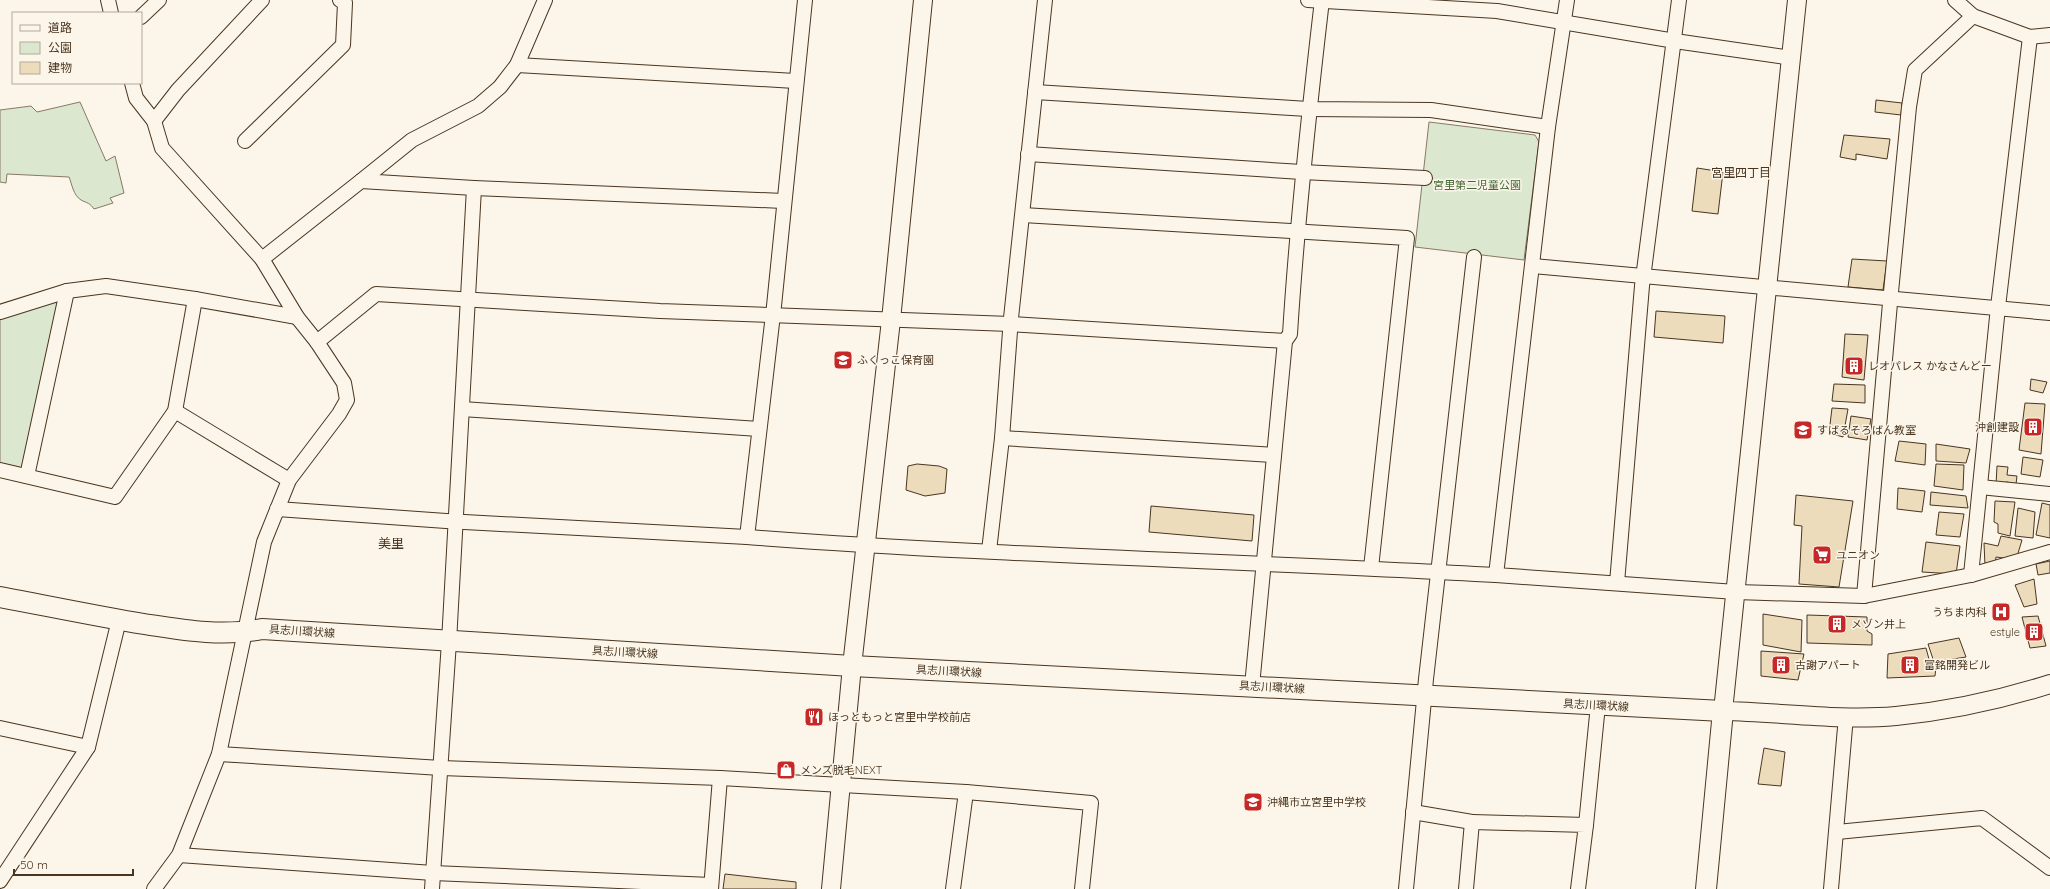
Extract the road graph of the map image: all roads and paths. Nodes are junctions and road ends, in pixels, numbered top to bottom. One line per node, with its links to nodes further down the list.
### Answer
1 (108, 0): 16 (street)
2 (160, 0): 17 (street)
3 (262, 0): 29 (street)
4 (340, 0): 31 (street)
5 (545, 0): 24 (street)
6 (804, 0): 25 (street)
7 (923, 0): 54 (street)
8 (1045, 0): 27 (street)
9 (1317, 0): 14 (street); 28 (street)
10 (1567, 0): 19 (street)
11 (1679, 0): 22 (street)
12 (1797, 0): 23 (street)
13 (1955, 0): 18 (street)
14 (1423, 4): 15 (street)
15 (1497, 5): 19 (street)
16 (112, 12)
17 (142, 16)
18 (1972, 16): 21 (street); 47 (street)
19 (1564, 20): 22 (street); 30 (street)
20 (2050, 35): 21 (street)
21 (2030, 37): 49 (street)
22 (1675, 41): 23 (street); 43 (street)
23 (1792, 58): 44 (street)
24 (516, 65): 25 (street); 35 (street)
25 (795, 81): 37 (street)
26 (132, 84): 29 (street)
27 (1035, 92): 28 (street); 32 (street)
28 (1308, 109): 30 (street); 33 (street)
29 (154, 121): 41 (street)
30 (1548, 127): 42 (street)
31 (245, 141)
32 (1028, 154): 33 (street); 38 (street)
33 (1302, 172): 34 (street); 39 (street)
34 (1425, 178)
35 (361, 181): 36 (street); 41 (street)
36 (474, 188): 37 (street); 48 (street)
37 (783, 202): 52 (street)
38 (1023, 215): 39 (street); 55 (street)
39 (1297, 231): 56 (street); 75 (street)
40 (1474, 257): 76 (street)
41 (262, 259): 53 (street)
42 (1532, 266): 43 (street); 77 (street)
43 (1644, 277): 44 (street); 79 (street)
44 (1768, 288): 47 (street); 80 (street)
45 (66, 291): 46 (street); 50 (street); 64 (street)
46 (195, 299): 53 (street); 59 (street)
47 (1890, 299): 49 (street); 82 (street)
48 (466, 300): 52 (street); 57 (street); 58 (street)
49 (1998, 307): 51 (street); 66 (street)
50 (0, 312)
51 (2050, 313)
52 (772, 316): 54 (street); 60 (street)
53 (297, 318): 57 (street)
54 (891, 320): 55 (street); 71 (street)
55 (1010, 324): 56 (street); 61 (street)
56 (1285, 341): 62 (street)
57 (318, 342): 65 (street)
58 (462, 409): 60 (street); 69 (street)
59 (176, 410): 64 (street); 65 (street)
60 (759, 429): 70 (street)
61 (1002, 438): 62 (street); 72 (street)
62 (1274, 455): 74 (street)
63 (0, 470): 64 (street)
64 (27, 476)
65 (289, 480): 68 (street)
66 (1980, 487): 67 (street); 78 (street)
67 (2050, 494)
68 (277, 509): 69 (street); 84 (street)
69 (455, 522): 70 (street); 85 (street)
70 (748, 537): 71 (street)
71 (866, 546): 72 (street); 86 (street)
72 (989, 551): 74 (street)
73 (2050, 552): 78 (street)
74 (1263, 563): 75 (street); 88 (street)
75 (1371, 568): 76 (street)
76 (1438, 572): 77 (street); 89 (street)
77 (1496, 575): 79 (street)
78 (1971, 575): 82 (street)
79 (1617, 583): 80 (street)
80 (1736, 592): 82 (street); 91 (street)
81 (0, 596): 83 (main road, 具志川環状線)
82 (1864, 596)
83 (119, 620): 84 (main road, 具志川環状線); 94 (street)
84 (244, 632): 85 (main road, 具志川環状線); 95 (street)
85 (449, 642): 86 (main road, 具志川環状線); 96 (street)
86 (852, 666): 88 (main road, 具志川環状線); 98 (street)
87 (2050, 684): 92 (street)
88 (1252, 686): 89 (main road, 具志川環状線)
89 (1424, 697): 90 (main road, 具志川環状線); 100 (street)
90 (1598, 705): 91 (main road, 具志川環状線); 102 (street)
91 (1723, 711): 92 (street); 117 (main road)
92 (1846, 716): 103 (street)
93 (0, 728): 94 (street)
94 (88, 746): 107 (street)
95 (219, 754): 96 (street); 104 (street)
96 (441, 768): 97 (street); 106 (street)
97 (720, 778): 98 (street); 108 (street)
98 (841, 786): 99 (street); 111 (street)
99 (966, 792): 112 (street); 113 (street)
100 (1413, 812): 101 (street); 114 (street)
101 (1472, 822): 102 (street); 115 (street)
102 (1586, 825): 116 (street)
103 (1837, 832): 105 (street); 118 (street)
104 (179, 855): 106 (street); 109 (street)
105 (2050, 868)
106 (434, 873): 108 (street); 110 (street)
107 (0, 881)
108 (711, 887)
109 (154, 889)
110 (432, 889)
111 (832, 889)
112 (953, 889)
113 (1082, 889)
114 (1406, 889)
115 (1466, 889)
116 (1578, 889)
117 (1706, 889)
118 (1831, 889)

